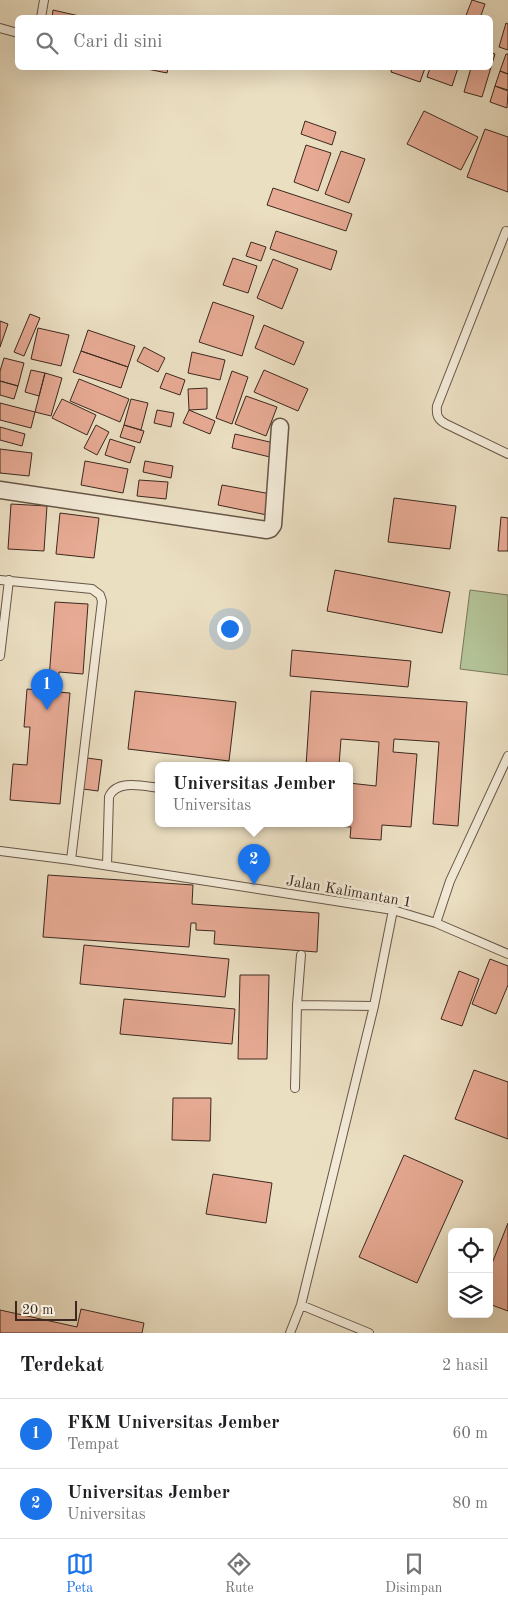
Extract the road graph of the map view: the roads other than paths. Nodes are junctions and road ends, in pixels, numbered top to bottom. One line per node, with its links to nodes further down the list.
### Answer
1 (44, 0): 2 (lane)
2 (42, 15)
3 (0, 28): 4 (lane)
4 (15, 32)
5 (506, 231): 7 (lane)
6 (280, 427): 8 (street)
7 (508, 454)
8 (0, 490)
9 (0, 580): 10 (lane)
10 (9, 580): 11 (lane); 15 (lane)
11 (0, 656)
12 (508, 756): 18 (lane)
13 (155, 788): 16 (lane)
14 (0, 851): 15 (lane, Jalan Kalimantan 1)
15 (71, 860): 16 (lane, Jalan Kalimantan 1)
16 (106, 865): 17 (lane, Jalan Kalimantan 1)
17 (393, 910): 18 (lane, Jalan Kalimantan 1); 22 (lane)
18 (436, 922): 19 (lane, Jalan Kalimantan 1)
19 (508, 954)
20 (301, 955): 21 (lane)
21 (297, 1005): 22 (lane); 23 (lane)
22 (374, 1006): 24 (lane)
23 (295, 1088)
24 (300, 1305): 25 (lane); 26 (lane)
25 (290, 1333)
26 (369, 1333)

